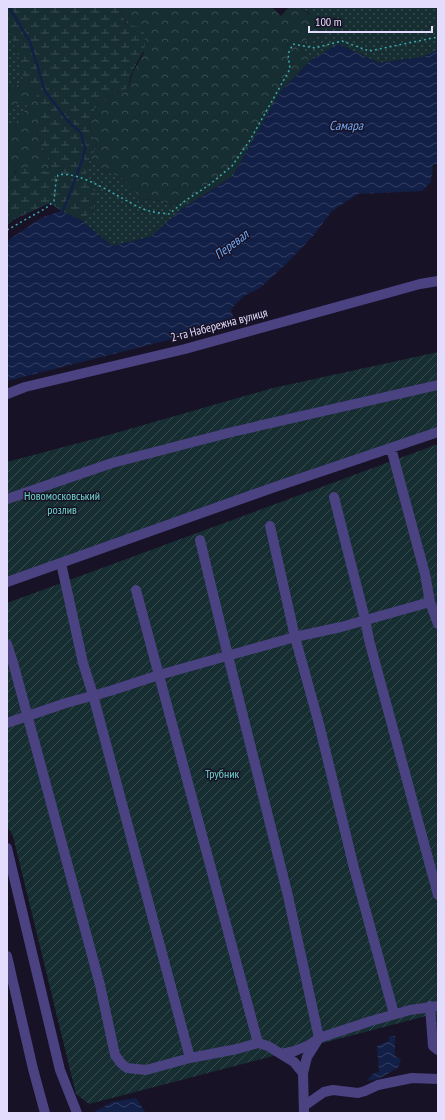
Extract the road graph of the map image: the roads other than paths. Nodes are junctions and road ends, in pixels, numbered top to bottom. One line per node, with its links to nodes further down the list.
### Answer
1 (438, 281): 3 (street, 2-га Набережна вулиця)
2 (438, 385): 7 (street)
3 (7, 394)
4 (438, 432): 5 (street)
5 (391, 448): 10 (street); 13 (street)
6 (334, 497): 14 (street)
7 (7, 499)
8 (270, 526): 16 (street)
9 (200, 540): 18 (street)
10 (61, 563): 11 (street); 20 (street)
11 (7, 582)
12 (136, 590): 19 (street)
13 (430, 602): 14 (street); 15 (street)
14 (365, 619): 16 (street); 24 (street)
15 (438, 624)
16 (295, 637): 18 (street); 27 (street)
17 (7, 644): 21 (street)
18 (228, 656): 19 (street); 28 (street)
19 (159, 675): 20 (street); 29 (street)
20 (93, 695): 21 (street); 32 (street)
21 (28, 716): 22 (street); 32 (street)
22 (7, 723)
23 (7, 848): 37 (street)
24 (438, 895)
25 (7, 956): 36 (street)
26 (434, 1006): 27 (street); 30 (street)
27 (394, 1014): 28 (street)
28 (319, 1038): 31 (street); 33 (street)
29 (258, 1043): 31 (street); 32 (street)
30 (438, 1050)
31 (280, 1054): 33 (street)
32 (190, 1058)
33 (303, 1073): 35 (street)
34 (438, 1079): 35 (street)
35 (304, 1110)
36 (45, 1113)
37 (77, 1113)

